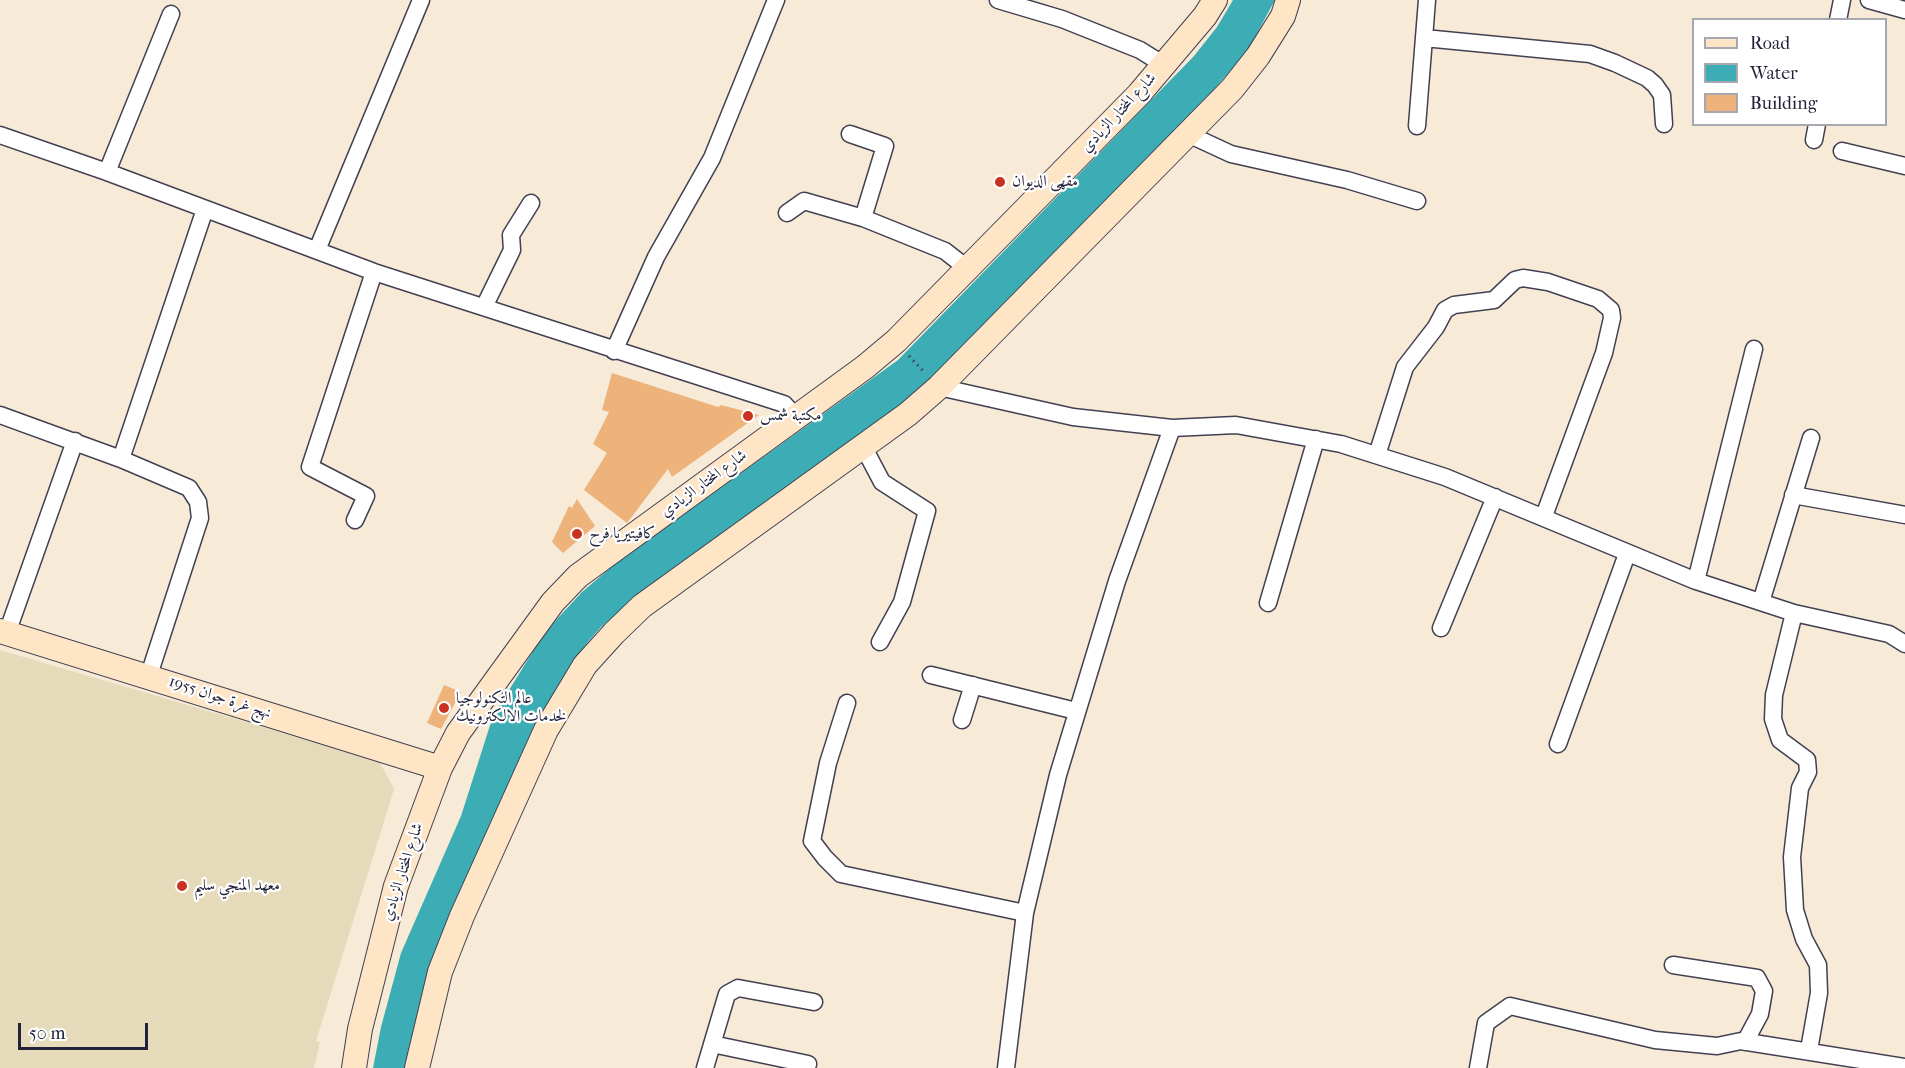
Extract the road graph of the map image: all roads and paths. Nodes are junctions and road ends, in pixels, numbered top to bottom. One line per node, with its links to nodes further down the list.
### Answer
1 (421, 0): 27 (street)
2 (776, 0): 33 (street)
3 (998, 0): 13 (street)
4 (1215, 0): 13 (street, شارع المختار الزيادي)
5 (1288, 0): 18 (street)
6 (1427, 0): 12 (street)
7 (1842, 0): 11 (street)
8 (1869, 0): 9 (street)
9 (1905, 10)
10 (171, 14): 21 (street)
11 (1838, 18)
12 (1424, 38): 14 (street); 15 (street)
13 (1164, 65): 28 (street, شارع المختار الزيادي)
14 (1664, 124)
15 (1417, 126)
16 (850, 134): 26 (street)
17 (0, 135): 21 (street)
18 (1190, 135): 22 (street); 34 (street)
19 (1842, 151): 20 (street)
20 (1905, 166)
21 (107, 172): 24 (street)
22 (1418, 201)
23 (531, 203): 30 (street)
24 (205, 209): 27 (street); 43 (street)
25 (787, 213): 26 (street)
26 (863, 219): 28 (street)
27 (317, 250): 29 (street)
28 (968, 269): 31 (street, شارع المختار الزيادي)
29 (374, 272): 30 (street); 48 (street)
30 (484, 307): 33 (street)
31 (896, 341): 34 (path); 36 (street, شارع المختار الزيادي)
32 (1754, 349): 50 (street)
33 (614, 351): 36 (street)
34 (939, 387): 37 (street); 41 (street)
35 (0, 416): 40 (street)
36 (796, 417): 65 (street, شارع المختار الزيادي)
37 (1172, 428): 39 (street); 62 (street)
38 (1811, 438): 44 (street)
39 (1316, 439): 42 (street); 52 (street)
40 (75, 441): 43 (street); 55 (street)
41 (863, 446): 56 (street); 75 (street)
42 (1377, 455): 45 (street); 47 (street)
43 (121, 459): 58 (street)
44 (1793, 495): 46 (street); 51 (street)
45 (1495, 497): 47 (street); 54 (street)
46 (1905, 515)
47 (1544, 516): 49 (street)
48 (355, 520)
49 (1627, 554): 50 (street); 64 (street)
50 (1696, 581): 51 (street)
51 (1761, 602): 53 (street)
52 (1268, 603)
53 (1794, 613): 57 (street); 71 (street)
54 (1440, 628)
55 (3, 632): 58 (street, نهج غرة جوان 1955)
56 (880, 642)
57 (1905, 644)
58 (149, 675): 65 (street, نهج غرة جوان 1955)
59 (931, 675): 60 (street)
60 (973, 686): 62 (street); 63 (street)
61 (848, 703): 66 (street)
62 (1076, 711): 66 (street)
63 (962, 720)
64 (1557, 744)
65 (440, 768): 74 (street, شارع المختار الزيادي)
66 (1025, 913): 77 (street)
67 (1672, 965): 69 (street)
68 (814, 1002): 70 (street)
69 (1746, 1041): 71 (street); 78 (street)
70 (712, 1044): 72 (street); 76 (street)
71 (1809, 1050): 73 (street)
72 (808, 1064)
73 (1905, 1067)
74 (354, 1068)
75 (417, 1068)
76 (705, 1068)
77 (1006, 1068)
78 (1479, 1068)

